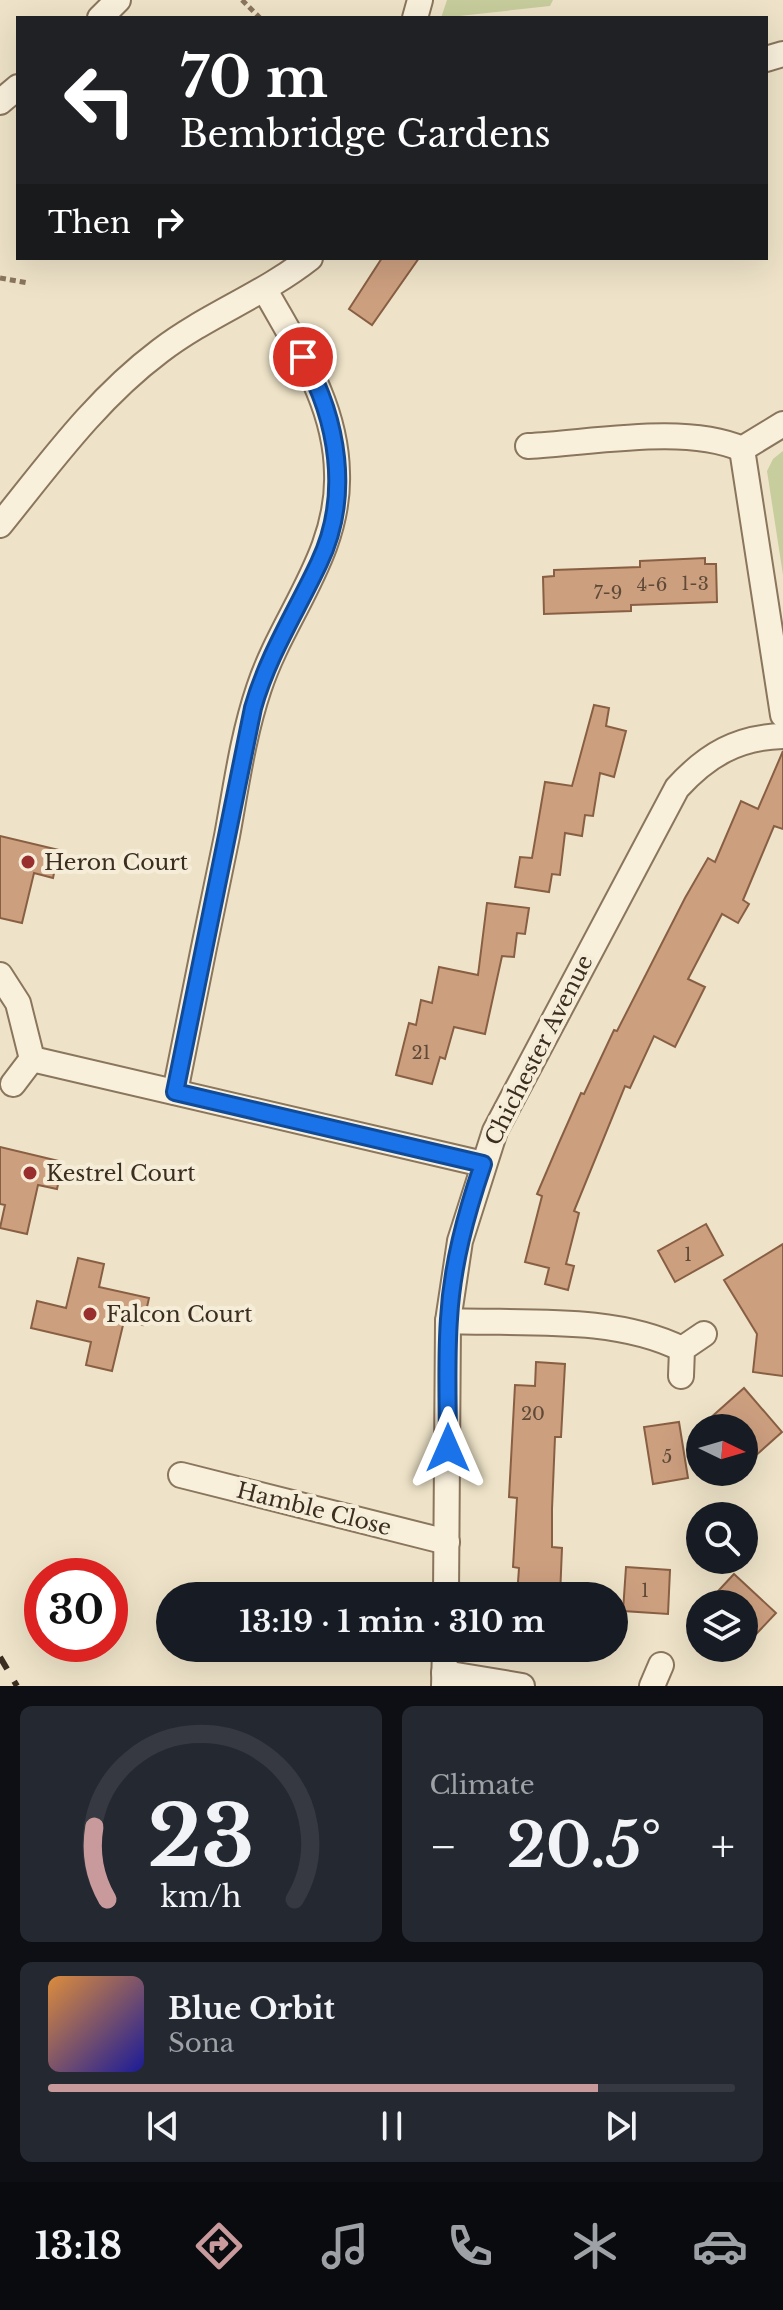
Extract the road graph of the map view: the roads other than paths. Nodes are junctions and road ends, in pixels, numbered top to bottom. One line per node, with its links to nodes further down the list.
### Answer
1 (118, 0): 2 (street)
2 (102, 16)
3 (16, 89): 4 (street)
4 (0, 102)
5 (307, 260): 6 (street)
6 (265, 290): 10 (street); 16 (street)
7 (783, 424): 9 (street)
8 (528, 446): 9 (street)
9 (742, 449): 11 (street)
10 (0, 525)
11 (783, 715)
12 (783, 736): 17 (street, Chichester Avenue)
13 (0, 975): 14 (street)
14 (32, 1059): 15 (street); 16 (street)
15 (13, 1084)
16 (175, 1092): 17 (street)
17 (483, 1164): 18 (street, Chichester Avenue)
18 (448, 1321): 20 (street); 23 (street, Chichester Avenue)
19 (704, 1334): 20 (street)
20 (682, 1349): 21 (street)
21 (681, 1376)
22 (181, 1475): 23 (street, Hamble Close)
23 (447, 1542): 24 (street, Chichester Avenue)
24 (446, 1582)
25 (444, 1680): 26 (street)
26 (522, 1686)

